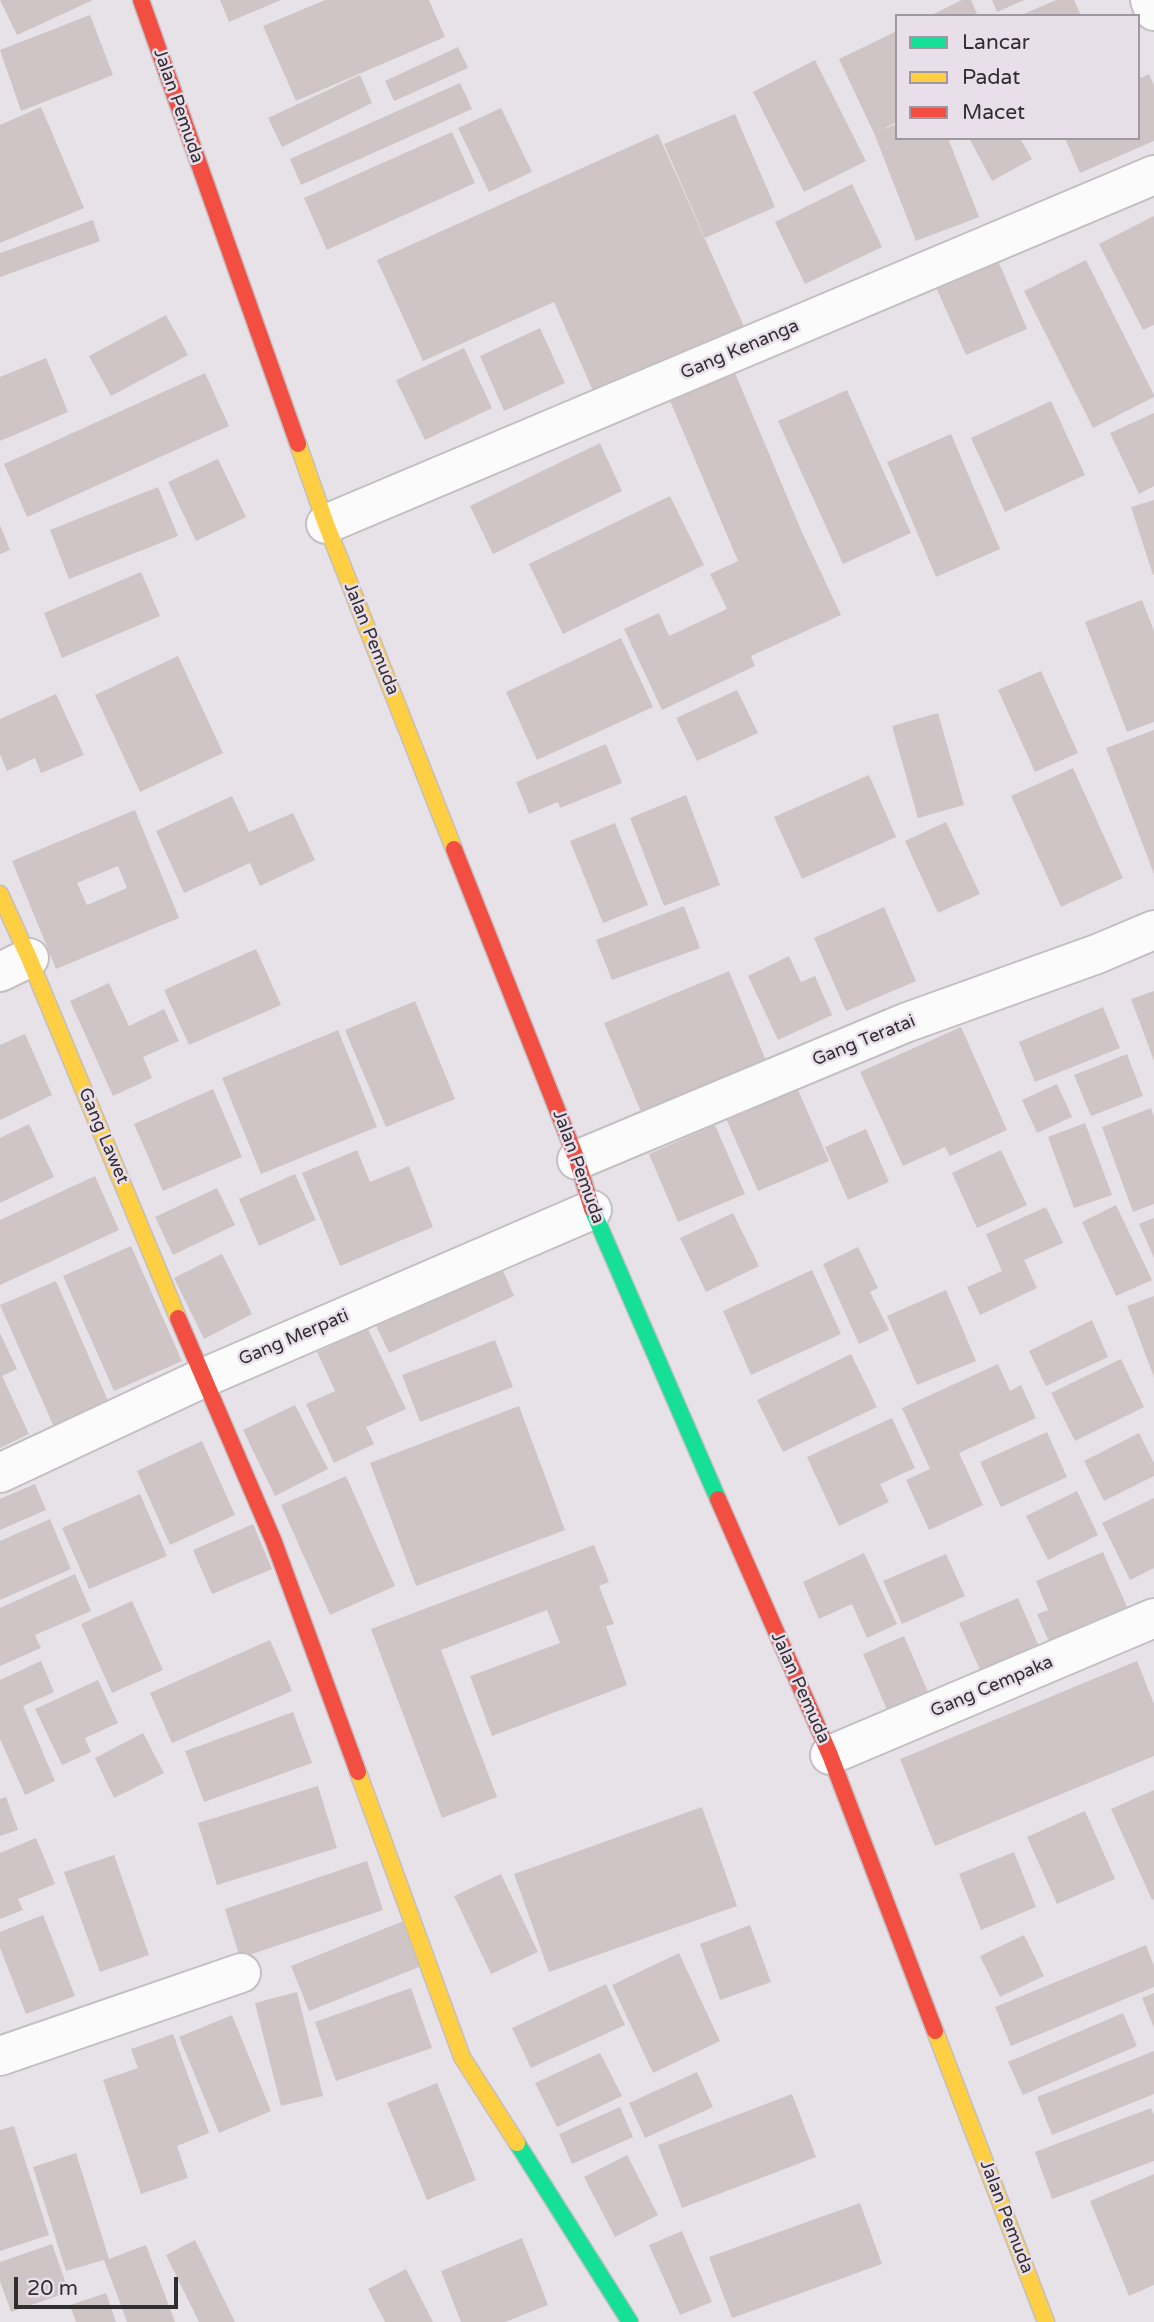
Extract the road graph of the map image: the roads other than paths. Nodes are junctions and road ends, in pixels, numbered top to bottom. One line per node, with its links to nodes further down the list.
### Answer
1 (141, 0): 5 (main road, Jalan Pemuda)
2 (1150, 0): 3 (street)
3 (1154, 11)
4 (1154, 175): 5 (street, Gang Kenanga)
5 (326, 524): 9 (main road, Jalan Pemuda)
6 (0, 894): 8 (main road, Gang Lawet)
7 (1154, 930): 9 (street, Gang Teratai)
8 (14, 965): 11 (main road, Gang Lawet)
9 (577, 1160): 10 (main road, Jalan Pemuda)
10 (592, 1210): 11 (street, Gang Merpati); 14 (main road, Jalan Pemuda)
11 (203, 1378): 12 (street, Gang Merpati); 17 (main road, Gang Lawet)
12 (0, 1473)
13 (1154, 1618): 14 (street, Gang Cempaka)
14 (830, 1755): 18 (main road, Jalan Pemuda)
15 (241, 1973): 16 (street)
16 (0, 2056)
17 (630, 2322)
18 (1046, 2322)

